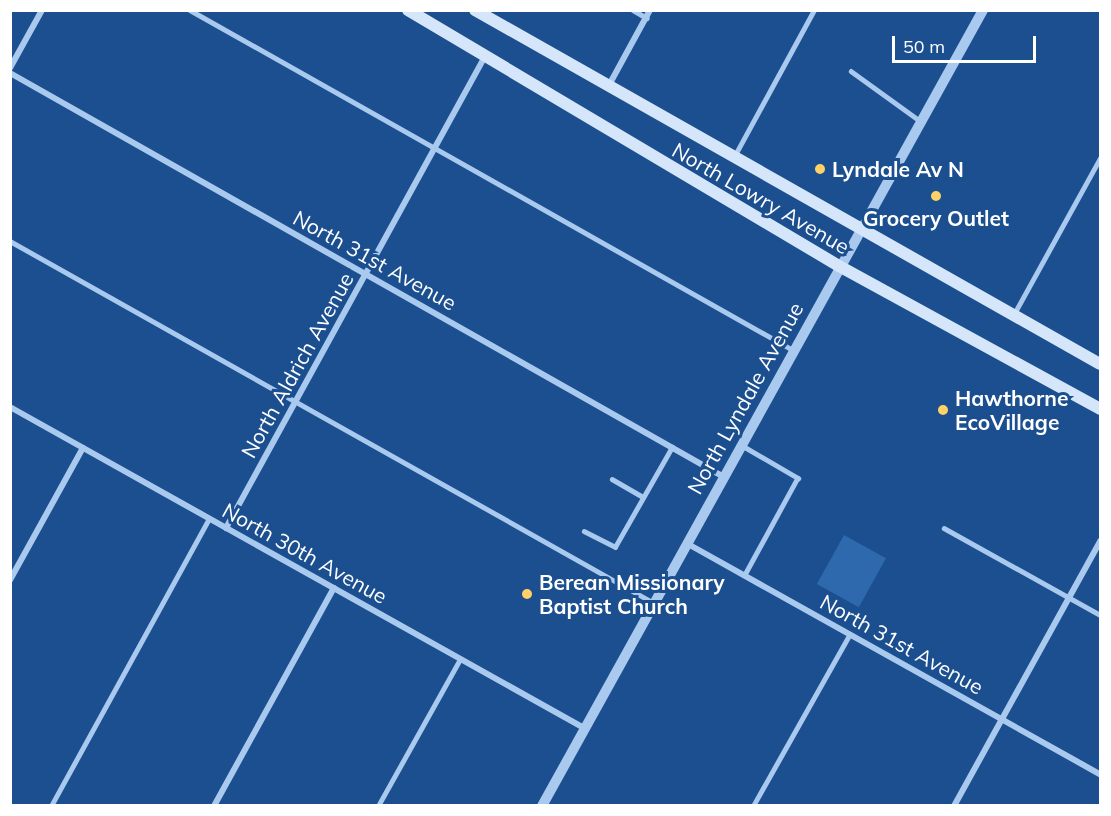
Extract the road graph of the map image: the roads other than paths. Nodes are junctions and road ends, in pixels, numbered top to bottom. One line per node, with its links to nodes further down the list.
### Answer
1 (42, 10): 11 (street)
2 (190, 10): 16 (lane)
3 (408, 10): 10 (main road, North Lowry Avenue)
4 (633, 10): 9 (lane)
5 (651, 10): 9 (street)
6 (814, 10): 17 (lane)
7 (983, 10): 15 (street, North Lyndale Avenue)
8 (482, 12): 14 (main road, North Lowry Avenue)
9 (646, 18): 14 (street)
10 (483, 60): 16 (street, North Aldrich Avenue); 21 (main road, North Lowry Avenue)
11 (10, 68)
12 (851, 71): 15 (lane)
13 (10, 73): 22 (street, North 31st Avenue)
14 (608, 87): 17 (main road, North Lowry Avenue)
15 (922, 122): 19 (street, North Lyndale Avenue)
16 (435, 148): 22 (street, North Aldrich Avenue); 24 (lane)
17 (734, 158): 19 (main road, North Lowry Avenue)
18 (1101, 158): 23 (lane)
19 (860, 229): 21 (street, North Lyndale Avenue); 23 (main road, North Lowry Avenue)
20 (10, 242): 26 (lane)
21 (839, 266): 24 (street, North Lyndale Avenue); 28 (main road, North Lowry Avenue)
22 (366, 274): 26 (street, North Aldrich Avenue); 30 (street, North 31st Avenue)
23 (1013, 316): 25 (main road, North Lowry Avenue)
24 (793, 350): 29 (street, North Lyndale Avenue)
25 (1101, 364)
26 (296, 402): 36 (street, North Aldrich Avenue); 45 (lane)
27 (10, 407): 31 (street, North 30th Avenue)
28 (1101, 409)
29 (741, 446): 32 (street, North Lyndale Avenue); 41 (lane)
30 (672, 447): 32 (street, North 31st Avenue); 34 (lane)
31 (83, 448): 35 (street, North 30th Avenue); 42 (street)
32 (724, 477): 40 (street, North Lyndale Avenue)
33 (612, 479): 34 (lane)
34 (643, 497): 38 (lane)
35 (209, 519): 36 (street, North 30th Avenue); 52 (lane)
36 (226, 528): 43 (street, North 30th Avenue)
37 (944, 528): 44 (lane)
38 (584, 531)
39 (1101, 541): 44 (street)
40 (688, 543): 41 (street, North 31st Avenue); 45 (street, North Lyndale Avenue)
41 (745, 575): 47 (street, North 31st Avenue)
42 (10, 580)
43 (334, 588): 48 (street, North 30th Avenue); 53 (street)
44 (1069, 597): 46 (lane); 49 (street)
45 (654, 603): 50 (street, North Lyndale Avenue)
46 (1101, 615)
47 (850, 634): 49 (street, North 31st Avenue); 56 (lane)
48 (460, 659): 50 (street, North 30th Avenue); 54 (lane)
49 (1002, 719): 51 (street, North 31st Avenue); 57 (street)
50 (584, 728): 55 (street, North Lyndale Avenue)
51 (1101, 774)
52 (51, 806)
53 (214, 806)
54 (378, 806)
55 (542, 806)
56 (753, 806)
57 (954, 806)

